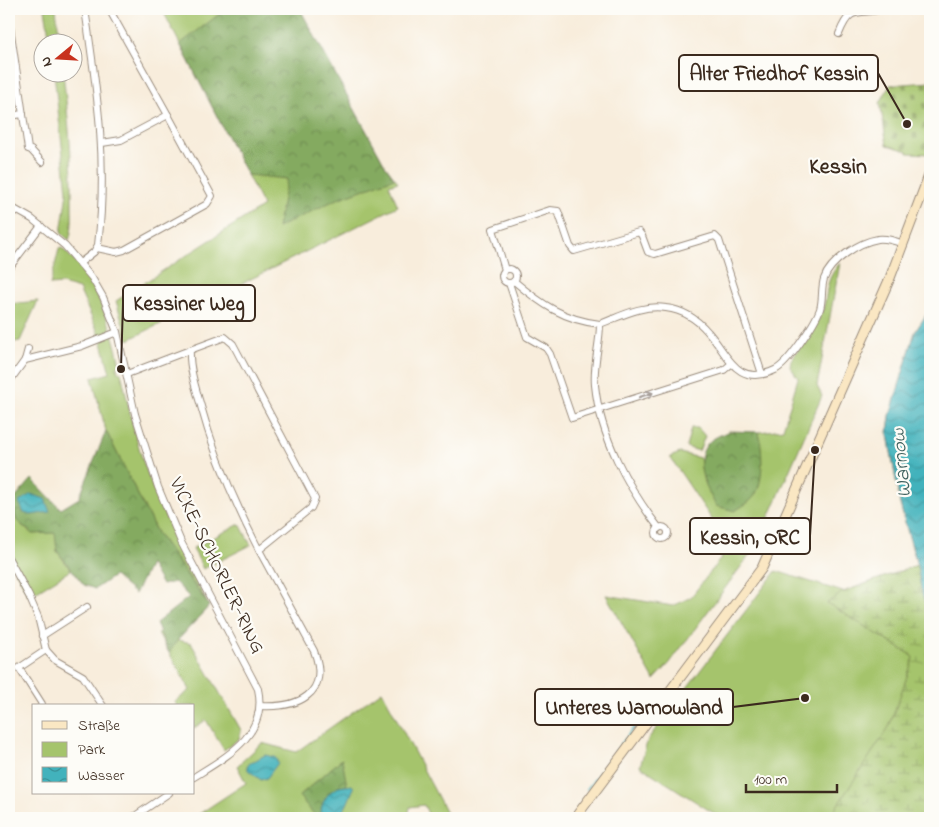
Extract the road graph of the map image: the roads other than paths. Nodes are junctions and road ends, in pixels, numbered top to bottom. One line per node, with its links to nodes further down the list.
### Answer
1 (85, 9): 10 (street)
2 (110, 9): 8 (street)
3 (883, 9): 5 (street)
4 (9, 20): 6 (street)
5 (839, 34)
6 (11, 53): 7 (street)
7 (23, 114): 9 (street); 11 (street)
8 (168, 115): 10 (street); 16 (street)
9 (9, 116)
10 (102, 143): 16 (street)
11 (42, 162)
12 (930, 172): 15 (main road)
13 (9, 206): 14 (street, VICKE-SCHORLER-RING)
14 (41, 226): 17 (street, VICKE-SCHORLER-RING); 18 (street)
15 (904, 244): 28 (street); 43 (main road)
16 (97, 248): 17 (street)
17 (80, 263): 22 (street, VICKE-SCHORLER-RING)
18 (9, 268)
19 (505, 270): 20 (street); 20 (street); 28 (street)
20 (512, 282): 21 (street); 30 (street)
21 (600, 324): 26 (street); 30 (street)
22 (117, 332): 25 (street); 27 (street, VICKE-SCHORLER-RING)
23 (28, 349): 25 (street)
24 (190, 350): 27 (street); 32 (street); 32 (street)
25 (25, 360): 29 (street)
26 (730, 364): 28 (street); 30 (street, one-way to 26)
27 (126, 374): 39 (street, VICKE-SCHORLER-RING)
28 (762, 374)
29 (9, 382)
30 (600, 410): 31 (street)
31 (658, 528)
32 (259, 550): 39 (street)
33 (9, 559): 35 (street)
34 (87, 607): 35 (street)
35 (42, 636): 36 (street)
36 (46, 650): 37 (street); 38 (street)
37 (42, 704)
38 (102, 704)
39 (260, 706): 40 (street, VICKE-SCHORLER-RING)
40 (195, 776)
41 (160, 796): 42 (street)
42 (132, 818)
43 (575, 818)

